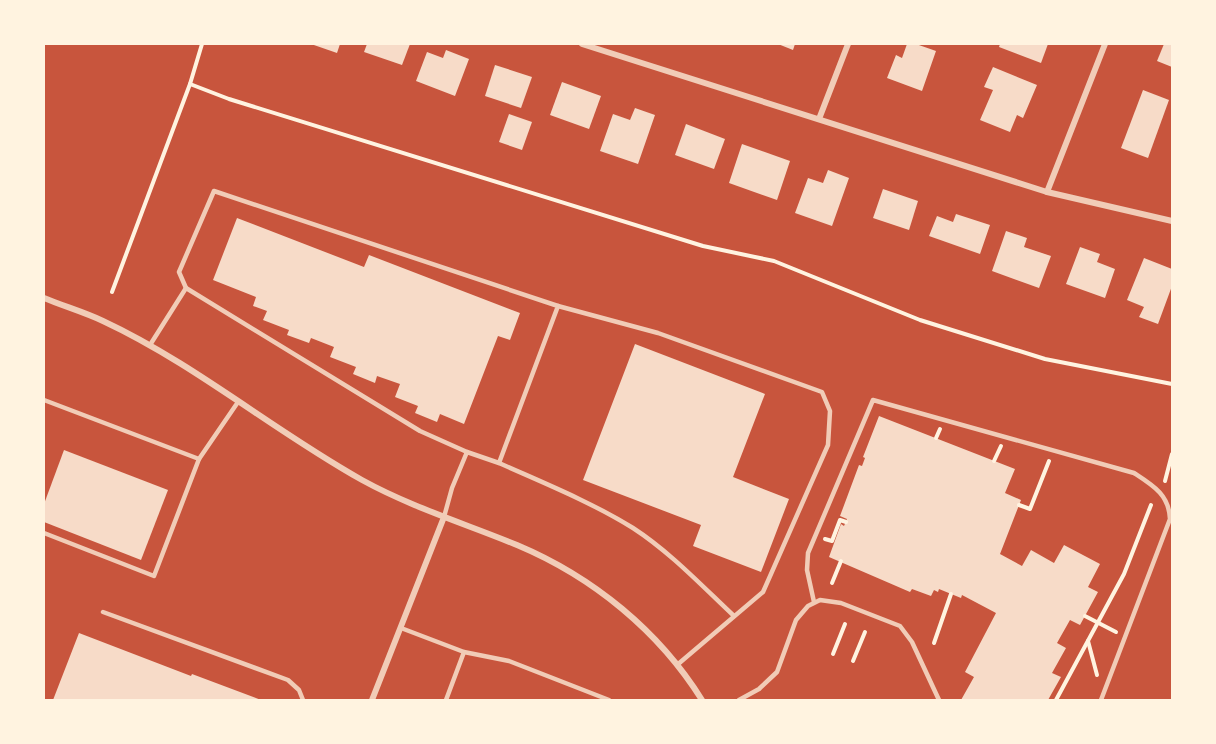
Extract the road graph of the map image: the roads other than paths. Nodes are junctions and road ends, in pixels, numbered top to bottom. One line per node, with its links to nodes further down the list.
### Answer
1 (582, 44): 4 (street)
2 (848, 44): 4 (street)
3 (1105, 44): 5 (street)
4 (819, 119): 5 (street)
5 (1047, 192): 6 (street)
6 (1173, 220)
7 (186, 288): 9 (lane); 10 (lane); 13 (lane)
8 (44, 298): 10 (street)
9 (558, 306): 15 (lane); 20 (lane)
10 (150, 345): 12 (street)
11 (44, 400): 14 (lane)
12 (238, 402): 14 (lane); 16 (street)
13 (467, 452): 15 (lane); 16 (lane)
14 (199, 459): 17 (lane)
15 (499, 463): 20 (lane)
16 (444, 517): 21 (street); 23 (street)
17 (44, 533)
18 (814, 602): 29 (lane); 30 (lane); 31 (lane)
19 (103, 612): 24 (lane)
20 (734, 616): 23 (lane)
21 (401, 628): 22 (lane); 25 (street)
22 (464, 652): 26 (lane); 27 (lane)
23 (677, 665): 28 (street)
24 (303, 700)
25 (372, 700)
26 (446, 700)
27 (609, 700)
28 (702, 700)
29 (739, 700)
30 (939, 700)
31 (1101, 700)

